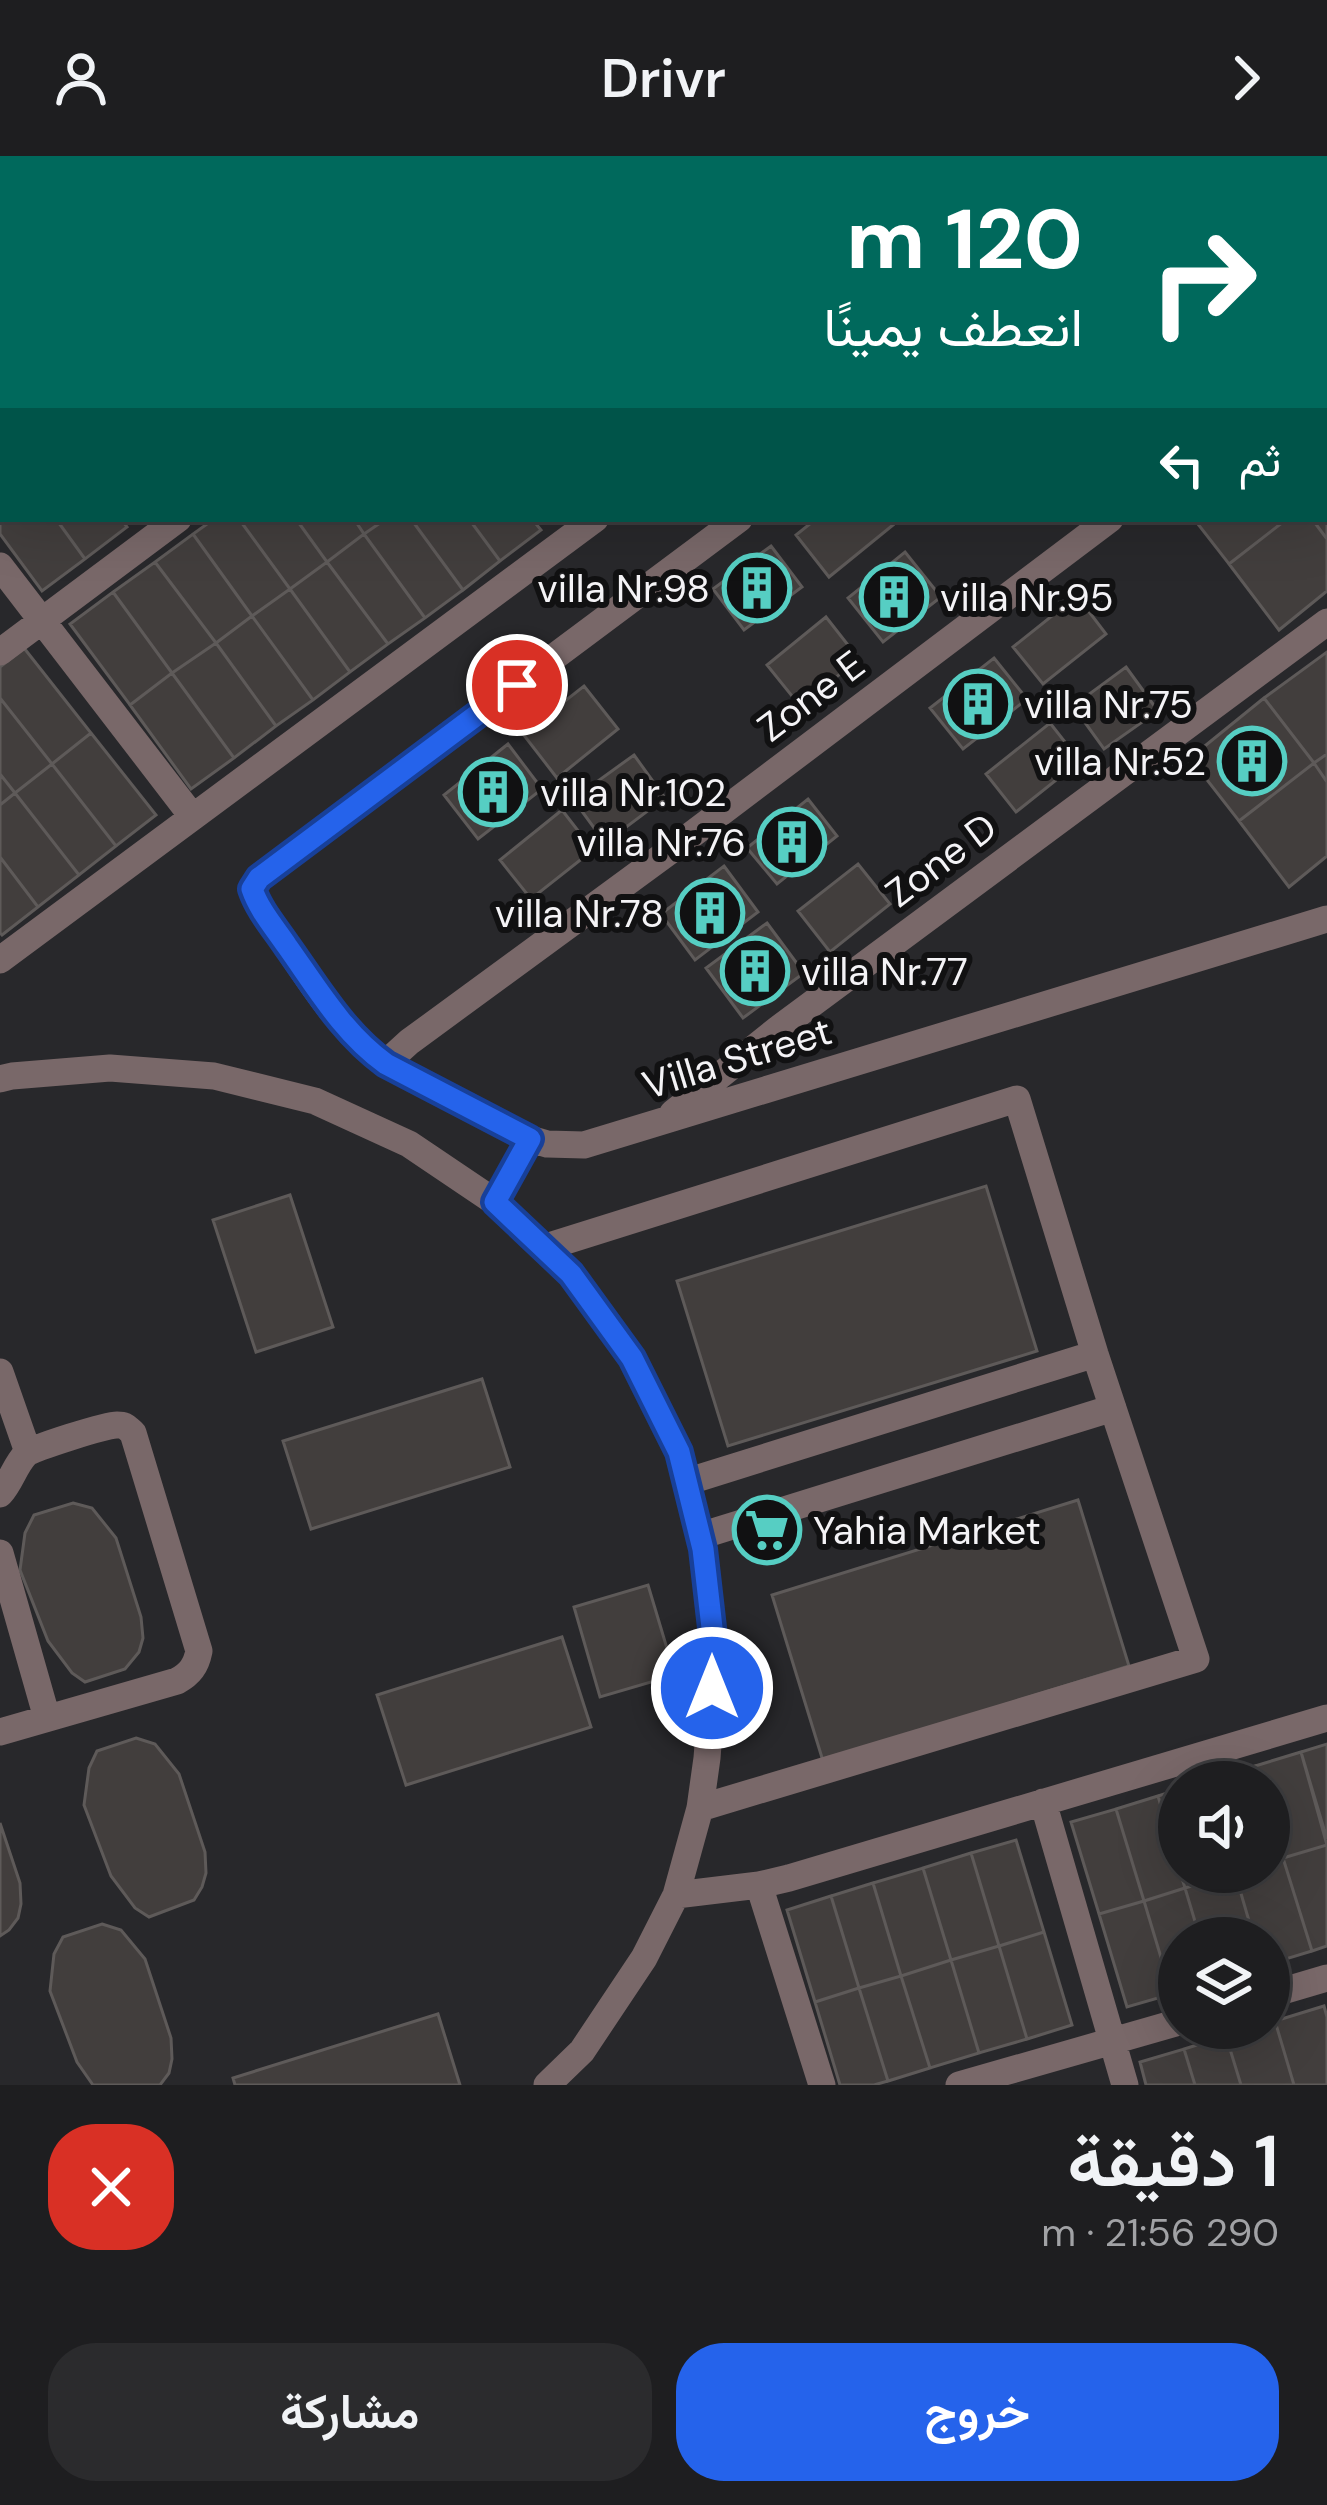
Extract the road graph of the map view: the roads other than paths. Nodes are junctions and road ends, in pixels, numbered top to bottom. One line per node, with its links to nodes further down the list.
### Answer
1 (174, 522): 6 (street)
2 (592, 522): 9 (street)
3 (735, 522): 14 (street, Villa Street)
4 (1106, 522): 14 (street, Zone E)
5 (0, 566): 6 (street)
6 (40, 621): 8 (street); 9 (street)
7 (1327, 622): 16 (street, Zone D)
8 (0, 652)
9 (192, 815): 13 (street)
10 (1327, 900): 12 (street)
11 (1327, 919): 12 (street, Villa Street)
12 (1291, 930): 16 (street, Villa Street)
13 (0, 960)
14 (386, 1064): 17 (street, Villa Street)
15 (4, 1071): 18 (street)
16 (662, 1121): 17 (street, Villa Street)
17 (530, 1139): 18 (street)
18 (495, 1202): 19 (street)
19 (543, 1248): 20 (street); 24 (street)
20 (1096, 1354): 22 (street); 24 (street)
21 (0, 1372): 23 (street)
22 (1113, 1408): 26 (street); 32 (street)
23 (28, 1452): 25 (street); 28 (street)
24 (686, 1481): 26 (street)
25 (0, 1494)
26 (700, 1536): 32 (street)
27 (0, 1553): 28 (street)
28 (47, 1718): 30 (street)
29 (1327, 1718): 31 (street)
30 (0, 1732)
31 (1043, 1802): 33 (street); 38 (street)
32 (700, 1808): 34 (street)
33 (759, 1885): 34 (street); 40 (street)
34 (676, 1895): 39 (street)
35 (1327, 1978): 36 (street)
36 (1290, 1989)
37 (1158, 2028): 38 (street)
38 (1113, 2042): 41 (street); 42 (street)
39 (547, 2085)
40 (822, 2085)
41 (959, 2085)
42 (1125, 2085)

